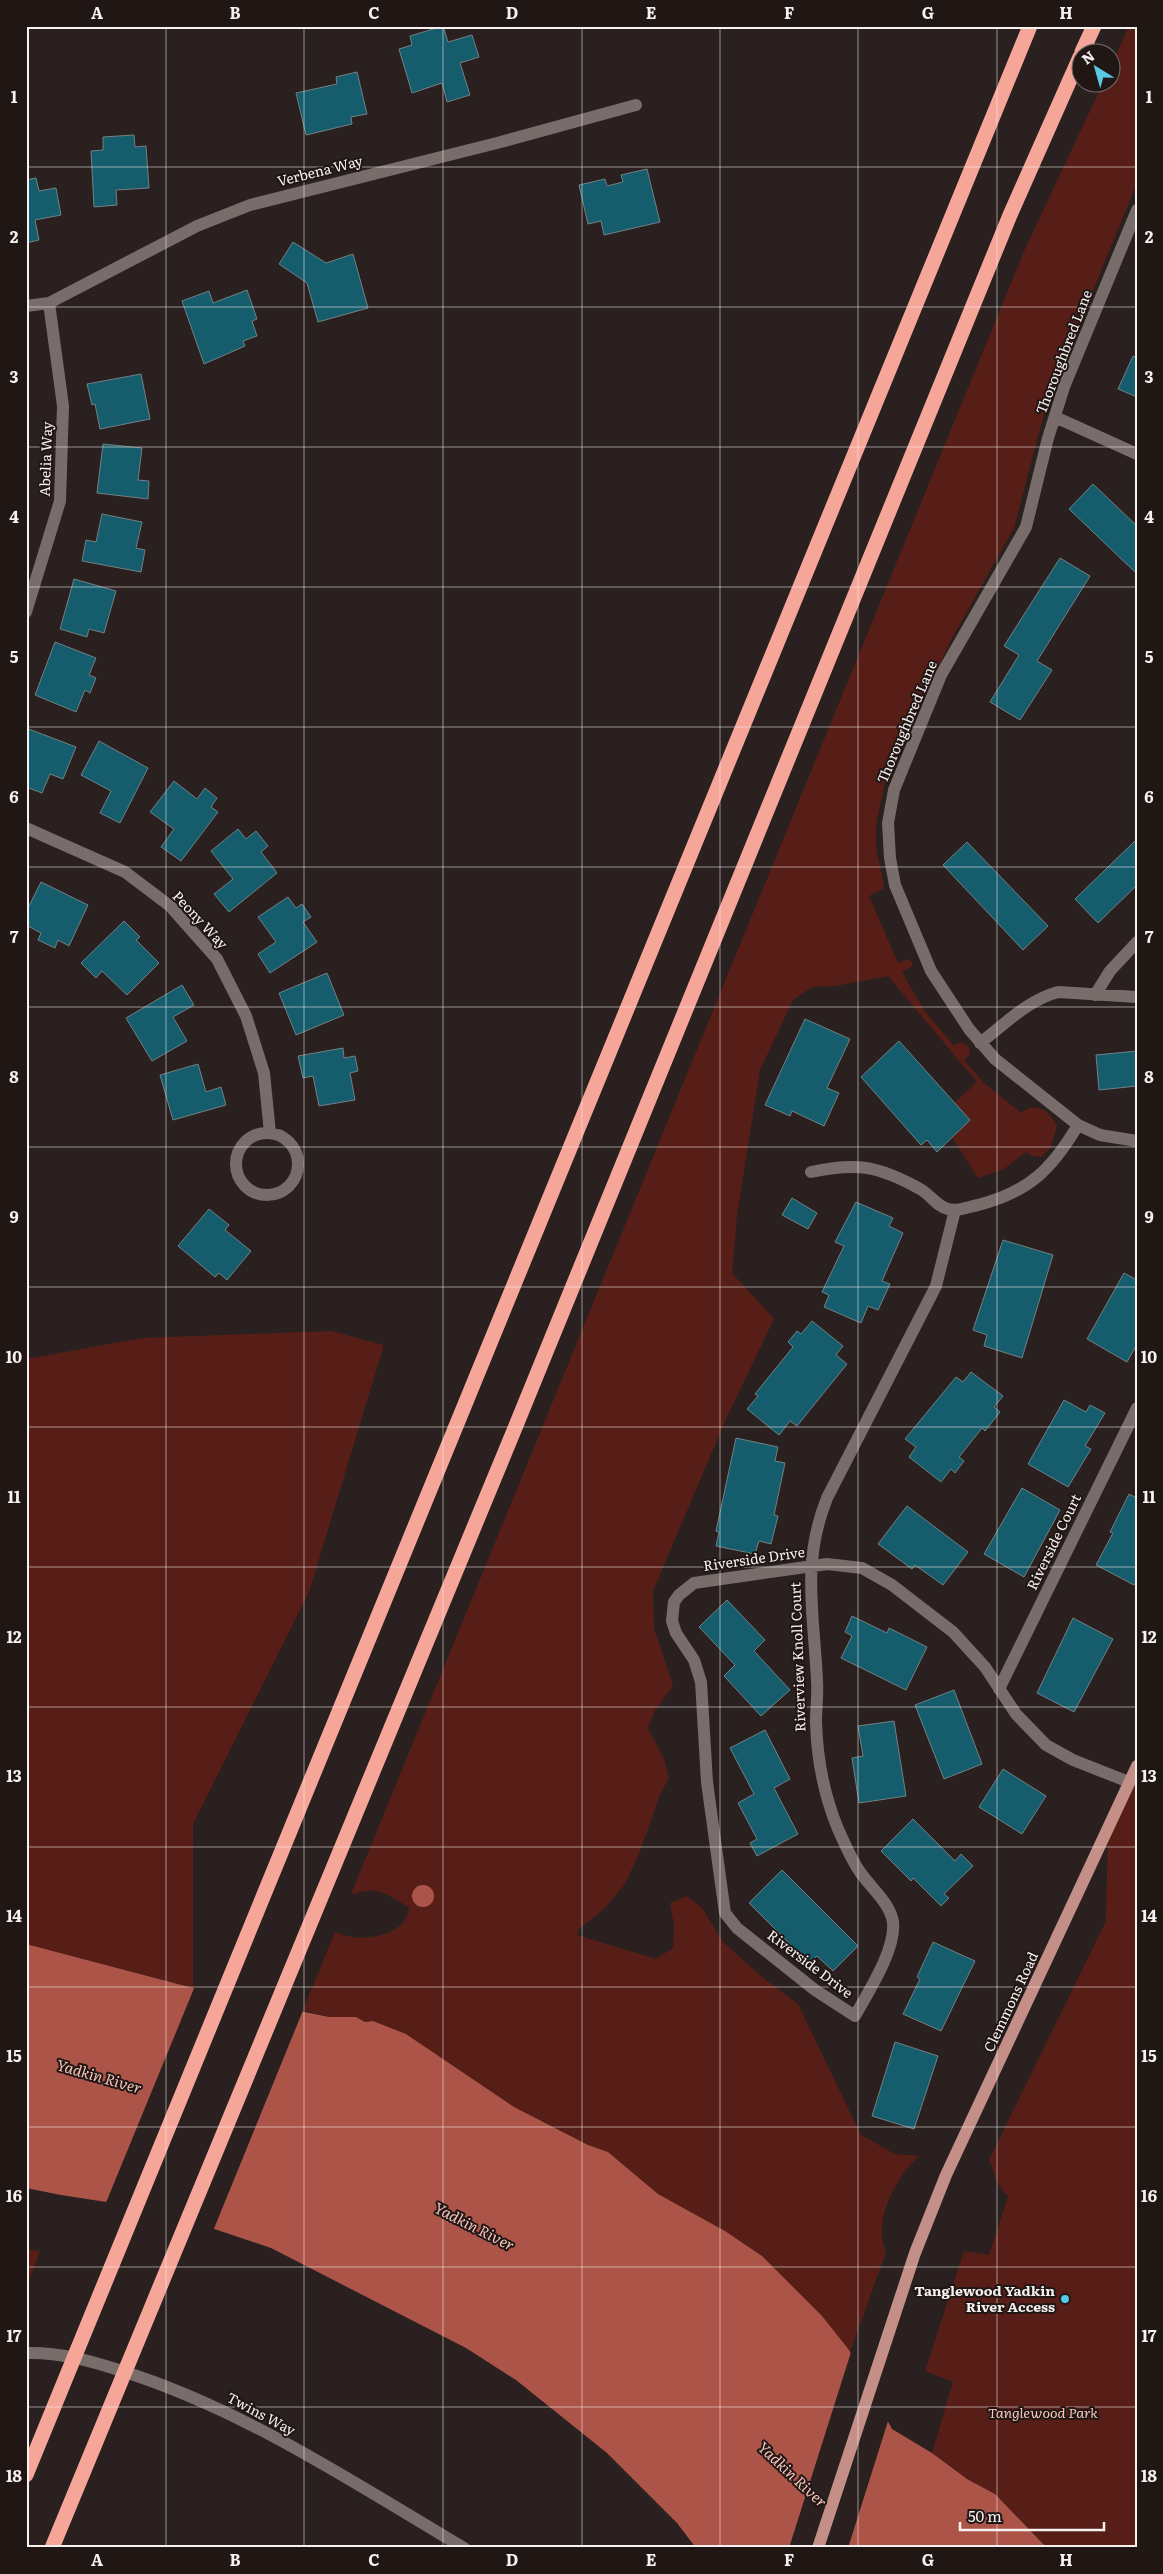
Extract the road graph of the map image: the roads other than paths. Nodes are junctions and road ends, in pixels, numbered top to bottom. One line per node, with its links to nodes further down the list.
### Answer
1 (1030, 26): 29 (highway)
2 (1094, 26): 3 (highway)
3 (1087, 42)
4 (1070, 80): 30 (highway)
5 (636, 104): 7 (street, Verbena Way)
6 (1137, 210): 9 (street, Thoroughbred Lane)
7 (49, 303): 8 (street, Verbena Way); 11 (street, Abelia Way)
8 (26, 306)
9 (1056, 417): 10 (street); 16 (street, Thoroughbred Lane)
10 (1137, 454)
11 (26, 612)
12 (26, 828): 18 (street, Peony Way)
13 (1137, 942): 14 (street)
14 (1094, 996): 15 (street); 16 (street)
15 (1137, 997)
16 (980, 1043): 17 (street, Thoroughbred Lane)
17 (1078, 1125): 19 (street, Thoroughbred Lane); 21 (street)
18 (270, 1133): 18 (street)
19 (1137, 1141)
20 (811, 1172): 21 (street)
21 (955, 1210): 23 (street, Riverview Knoll Court)
22 (1137, 1408): 24 (street, Riverside Court)
23 (810, 1567): 24 (street, Riverside Drive); 27 (street, Riverview Knoll Court); 27 (street, Riverside Drive)
24 (999, 1689): 26 (street, Riverside Drive)
25 (1137, 1766): 26 (main road, Clemmons Road)
26 (1129, 1782): 32 (main road, Clemmons Road)
27 (855, 2016)
28 (26, 2352): 31 (street, Twins Way)
29 (26, 2475)
30 (52, 2548)
31 (464, 2548)
32 (818, 2548)

